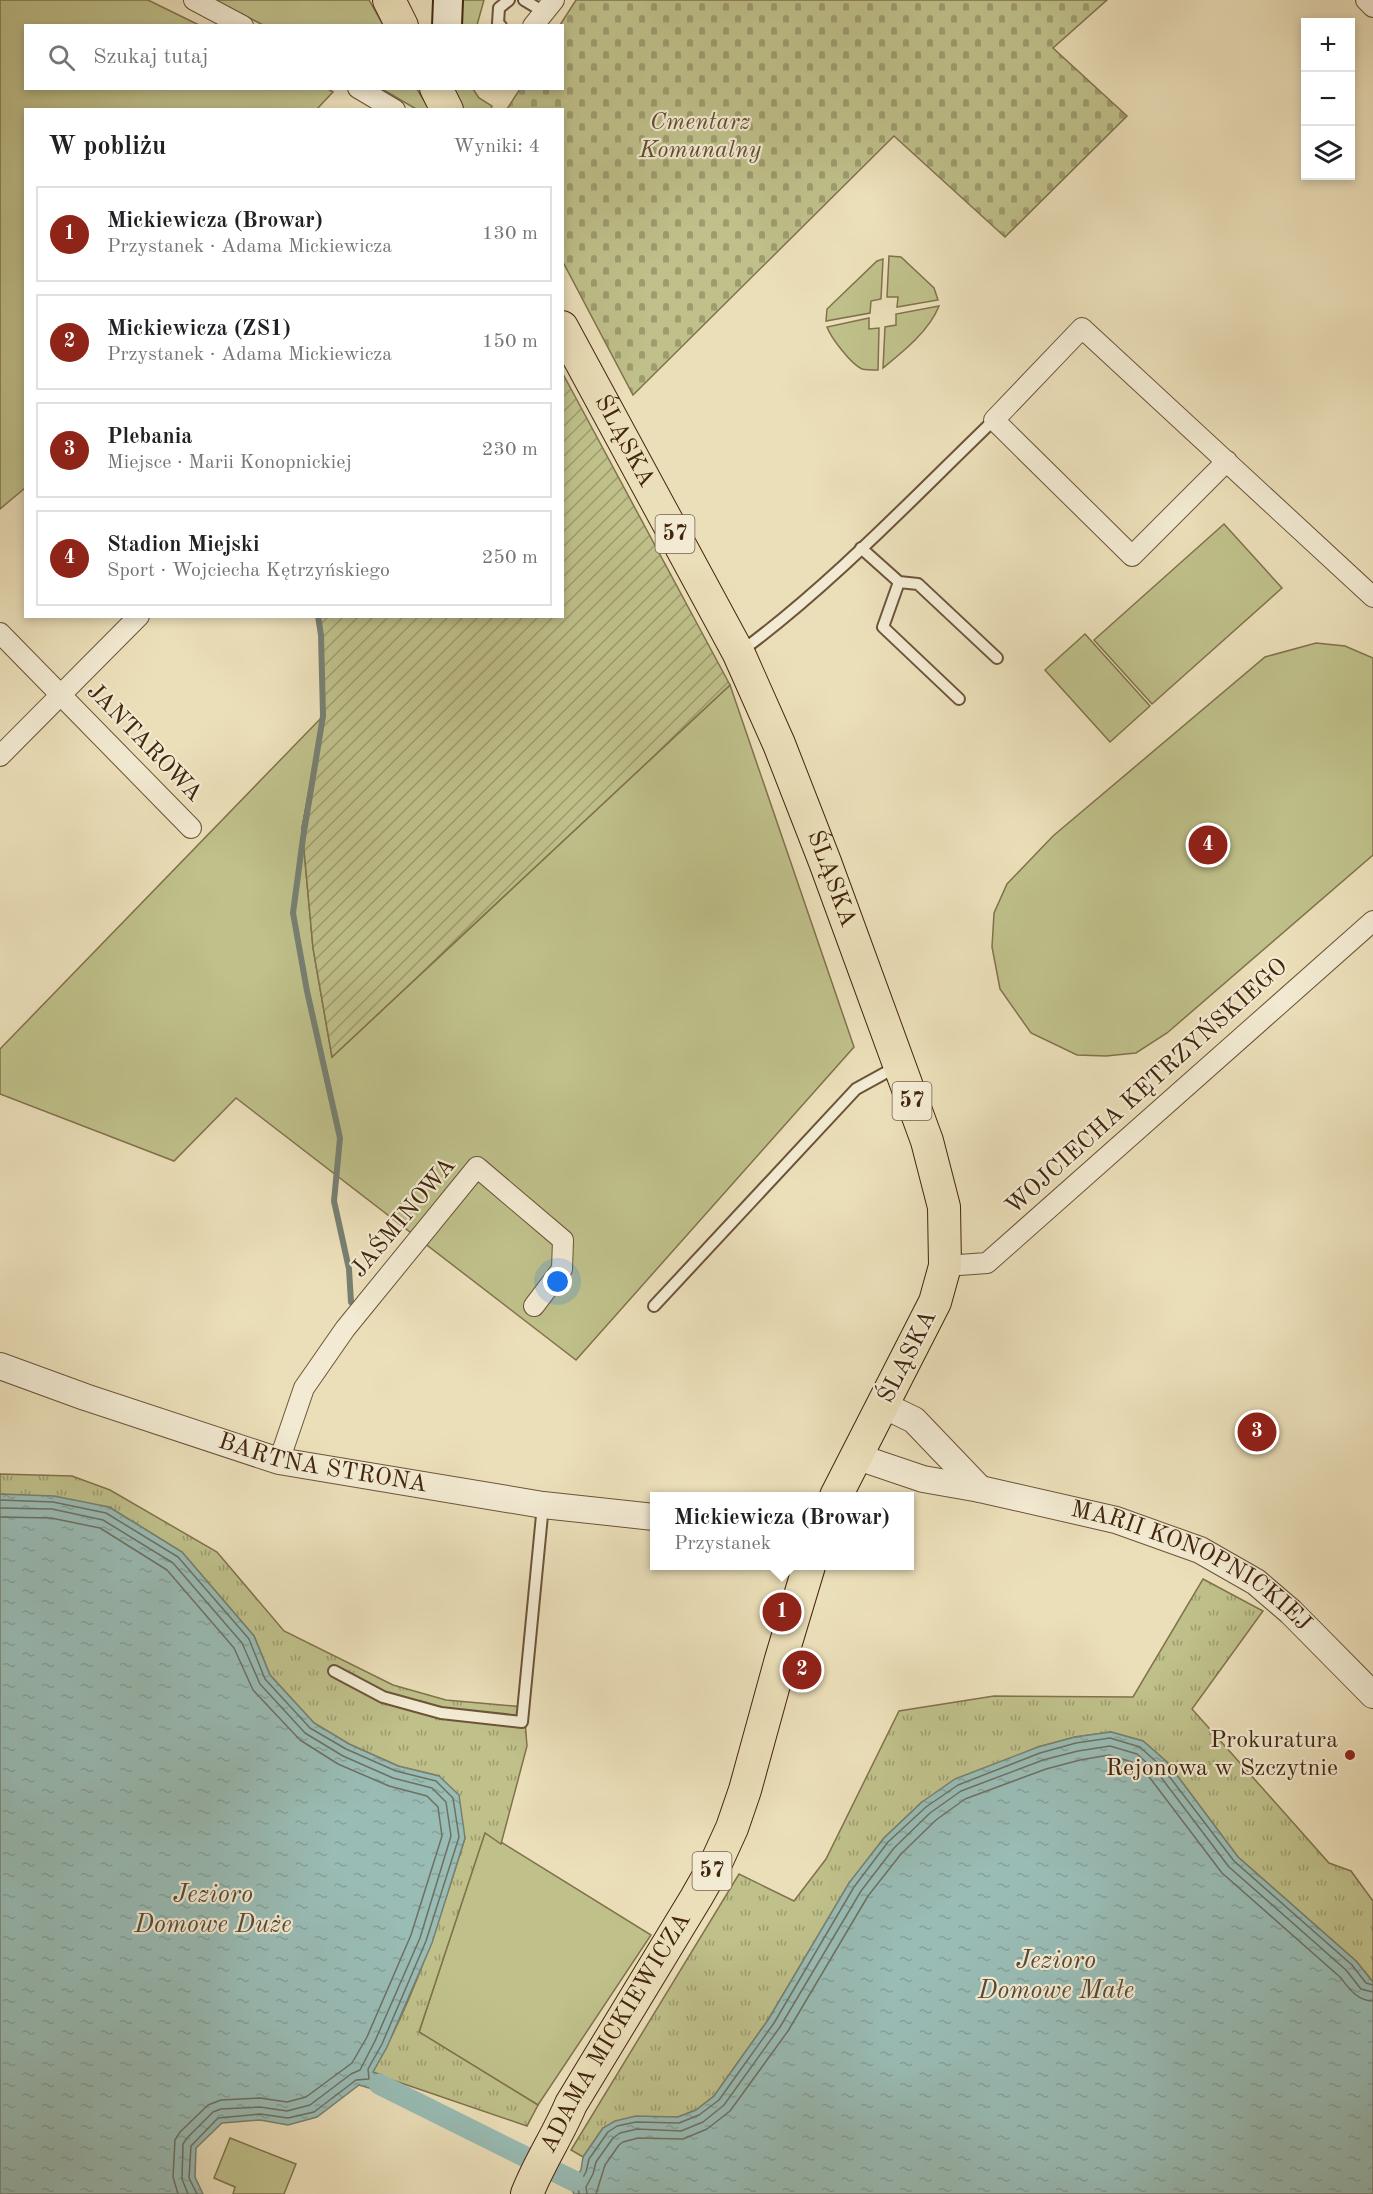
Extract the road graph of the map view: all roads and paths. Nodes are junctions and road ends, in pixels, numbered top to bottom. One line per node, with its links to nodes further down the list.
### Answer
1 (194, 0): 9 (street)
2 (388, 0): 10 (main road)
3 (448, 0): 11 (main road)
4 (509, 0): 12 (lane)
5 (524, 0): 8 (lane)
6 (1366, 0): 7 (street)
7 (1373, 8)
8 (544, 12)
9 (239, 24)
10 (401, 24)
11 (447, 24)
12 (499, 24)
13 (361, 90): 16 (street)
14 (437, 90): 17 (main road)
15 (447, 90): 18 (main road)
16 (392, 108)
17 (446, 108)
18 (447, 108)
19 (564, 331): 27 (main road, ŚLĄSKA / 57)
20 (994, 420): 21 (street); 21 (street); 22 (lane)
21 (1227, 461): 24 (street)
22 (861, 548): 23 (lane); 27 (lane)
23 (899, 582): 28 (lane); 30 (lane)
24 (1373, 597)
25 (137, 618): 29 (street)
26 (0, 633): 29 (street, JANTAROWA)
27 (739, 654): 34 (main road, ŚLĄSKA / 57)
28 (997, 658)
29 (60, 694): 31 (street); 32 (street, JANTAROWA)
30 (959, 699)
31 (0, 756)
32 (191, 828)
33 (1373, 921): 35 (street, WOJCIECHA KĘTRZYŃSKIEGO)
34 (899, 1065): 35 (main road, ŚLĄSKA / 57); 37 (lane)
35 (945, 1266): 39 (main road, ŚLĄSKA / 57)
36 (534, 1306): 41 (street, JAŚMINOWA)
37 (654, 1306)
38 (0, 1366): 41 (street, BARTNA STRONA)
39 (883, 1405): 40 (main road, ŚLĄSKA / 57); 42 (street)
40 (858, 1457): 42 (street, MARII KONOPNICKIEJ); 43 (main road, 57)
41 (279, 1461): 44 (street, BARTNA STRONA)
42 (980, 1489): 48 (street, MARII KONOPNICKIEJ)
43 (839, 1492)
44 (543, 1505): 45 (street, BARTNA STRONA); 47 (lane)
45 (650, 1517)
46 (808, 1570): 49 (main road, ADAMA MICKIEWICZA / 57)
47 (334, 1671)
48 (1373, 1695)
49 (530, 2187)

